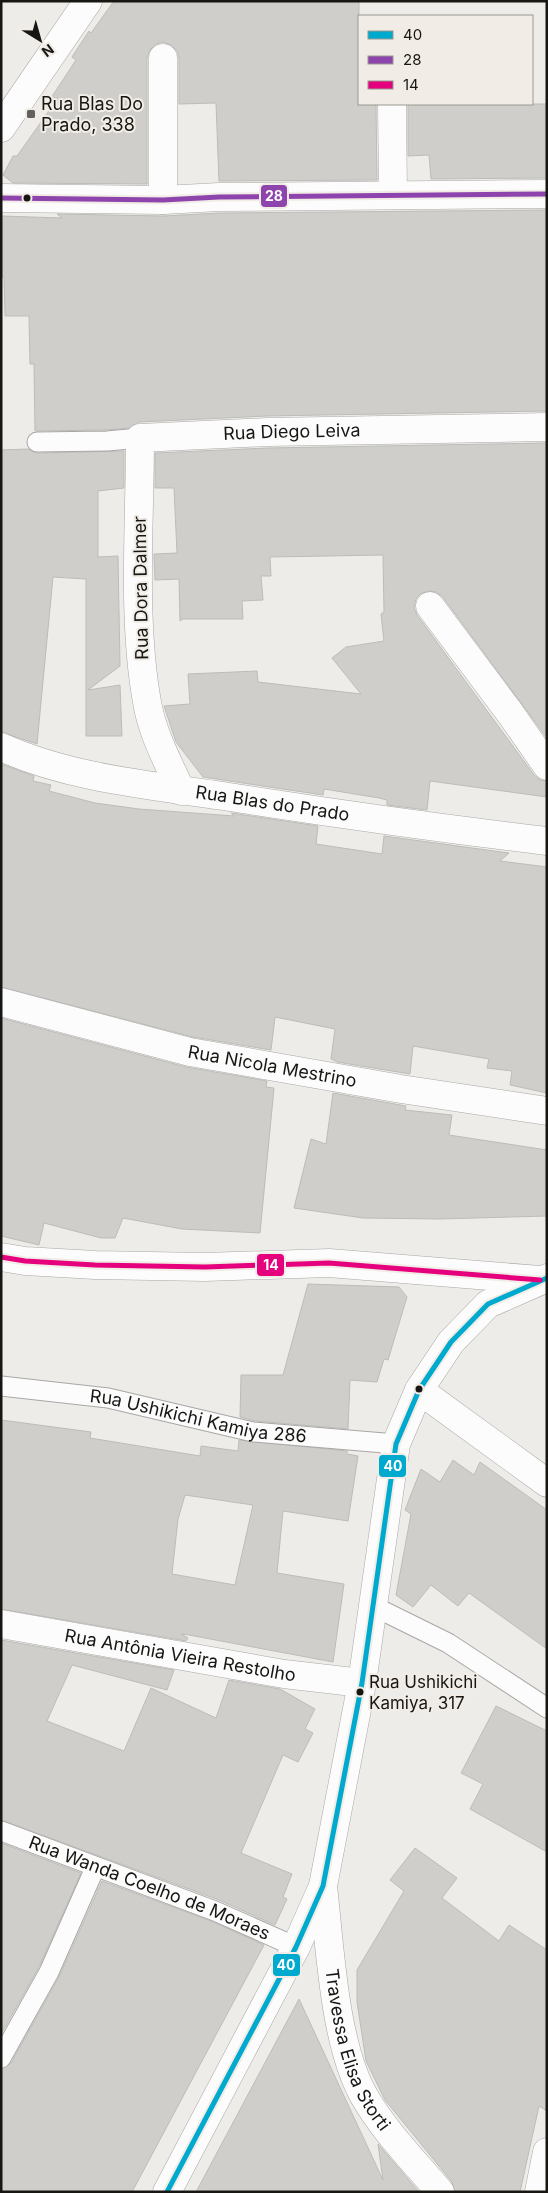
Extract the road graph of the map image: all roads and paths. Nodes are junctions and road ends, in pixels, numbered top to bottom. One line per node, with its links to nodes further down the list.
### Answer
1 (88, 1): 4 (street)
2 (164, 58): 8 (street)
3 (392, 105): 6 (street)
4 (1, 128)
5 (547, 194): 6 (street)
6 (393, 195): 8 (street)
7 (1, 198): 8 (street)
8 (163, 200)
9 (547, 427): 10 (street, Rua Diego Leiva)
10 (140, 438): 11 (lane, Rua Diego Leiva); 15 (street, Rua Dora Dalmer)
11 (37, 442)
12 (430, 606): 14 (street)
13 (1, 747): 15 (street, Rua Blas do Prado)
14 (547, 766)
15 (181, 791): 16 (street, Rua Blas do Prado)
16 (547, 841)
17 (1, 1002): 18 (street, Rua Nicola Mestrino)
18 (547, 1111)
19 (1, 1257): 20 (street)
20 (543, 1279): 22 (street)
21 (1, 1386): 23 (lane, Rua Ushikichi Kamiya 286)
22 (419, 1390): 23 (street); 24 (street)
23 (396, 1444): 25 (street)
24 (547, 1483)
25 (373, 1606): 27 (street); 28 (lane)
26 (1, 1624): 27 (street, Rua Antônia Vieira Restolho)
27 (362, 1683): 31 (street)
28 (547, 1708)
29 (1, 1831): 30 (lane, Rua Wanda Coelho de Moraes)
30 (95, 1868): 32 (lane, Rua Wanda Coelho de Moraes); 33 (lane)
31 (323, 1886): 32 (street); 36 (street, Travessa Elisa Storti)
32 (296, 1947): 35 (street)
33 (1, 2058)
34 (547, 2152): 37 (street)
35 (167, 2192)
36 (440, 2192)
37 (538, 2192)

